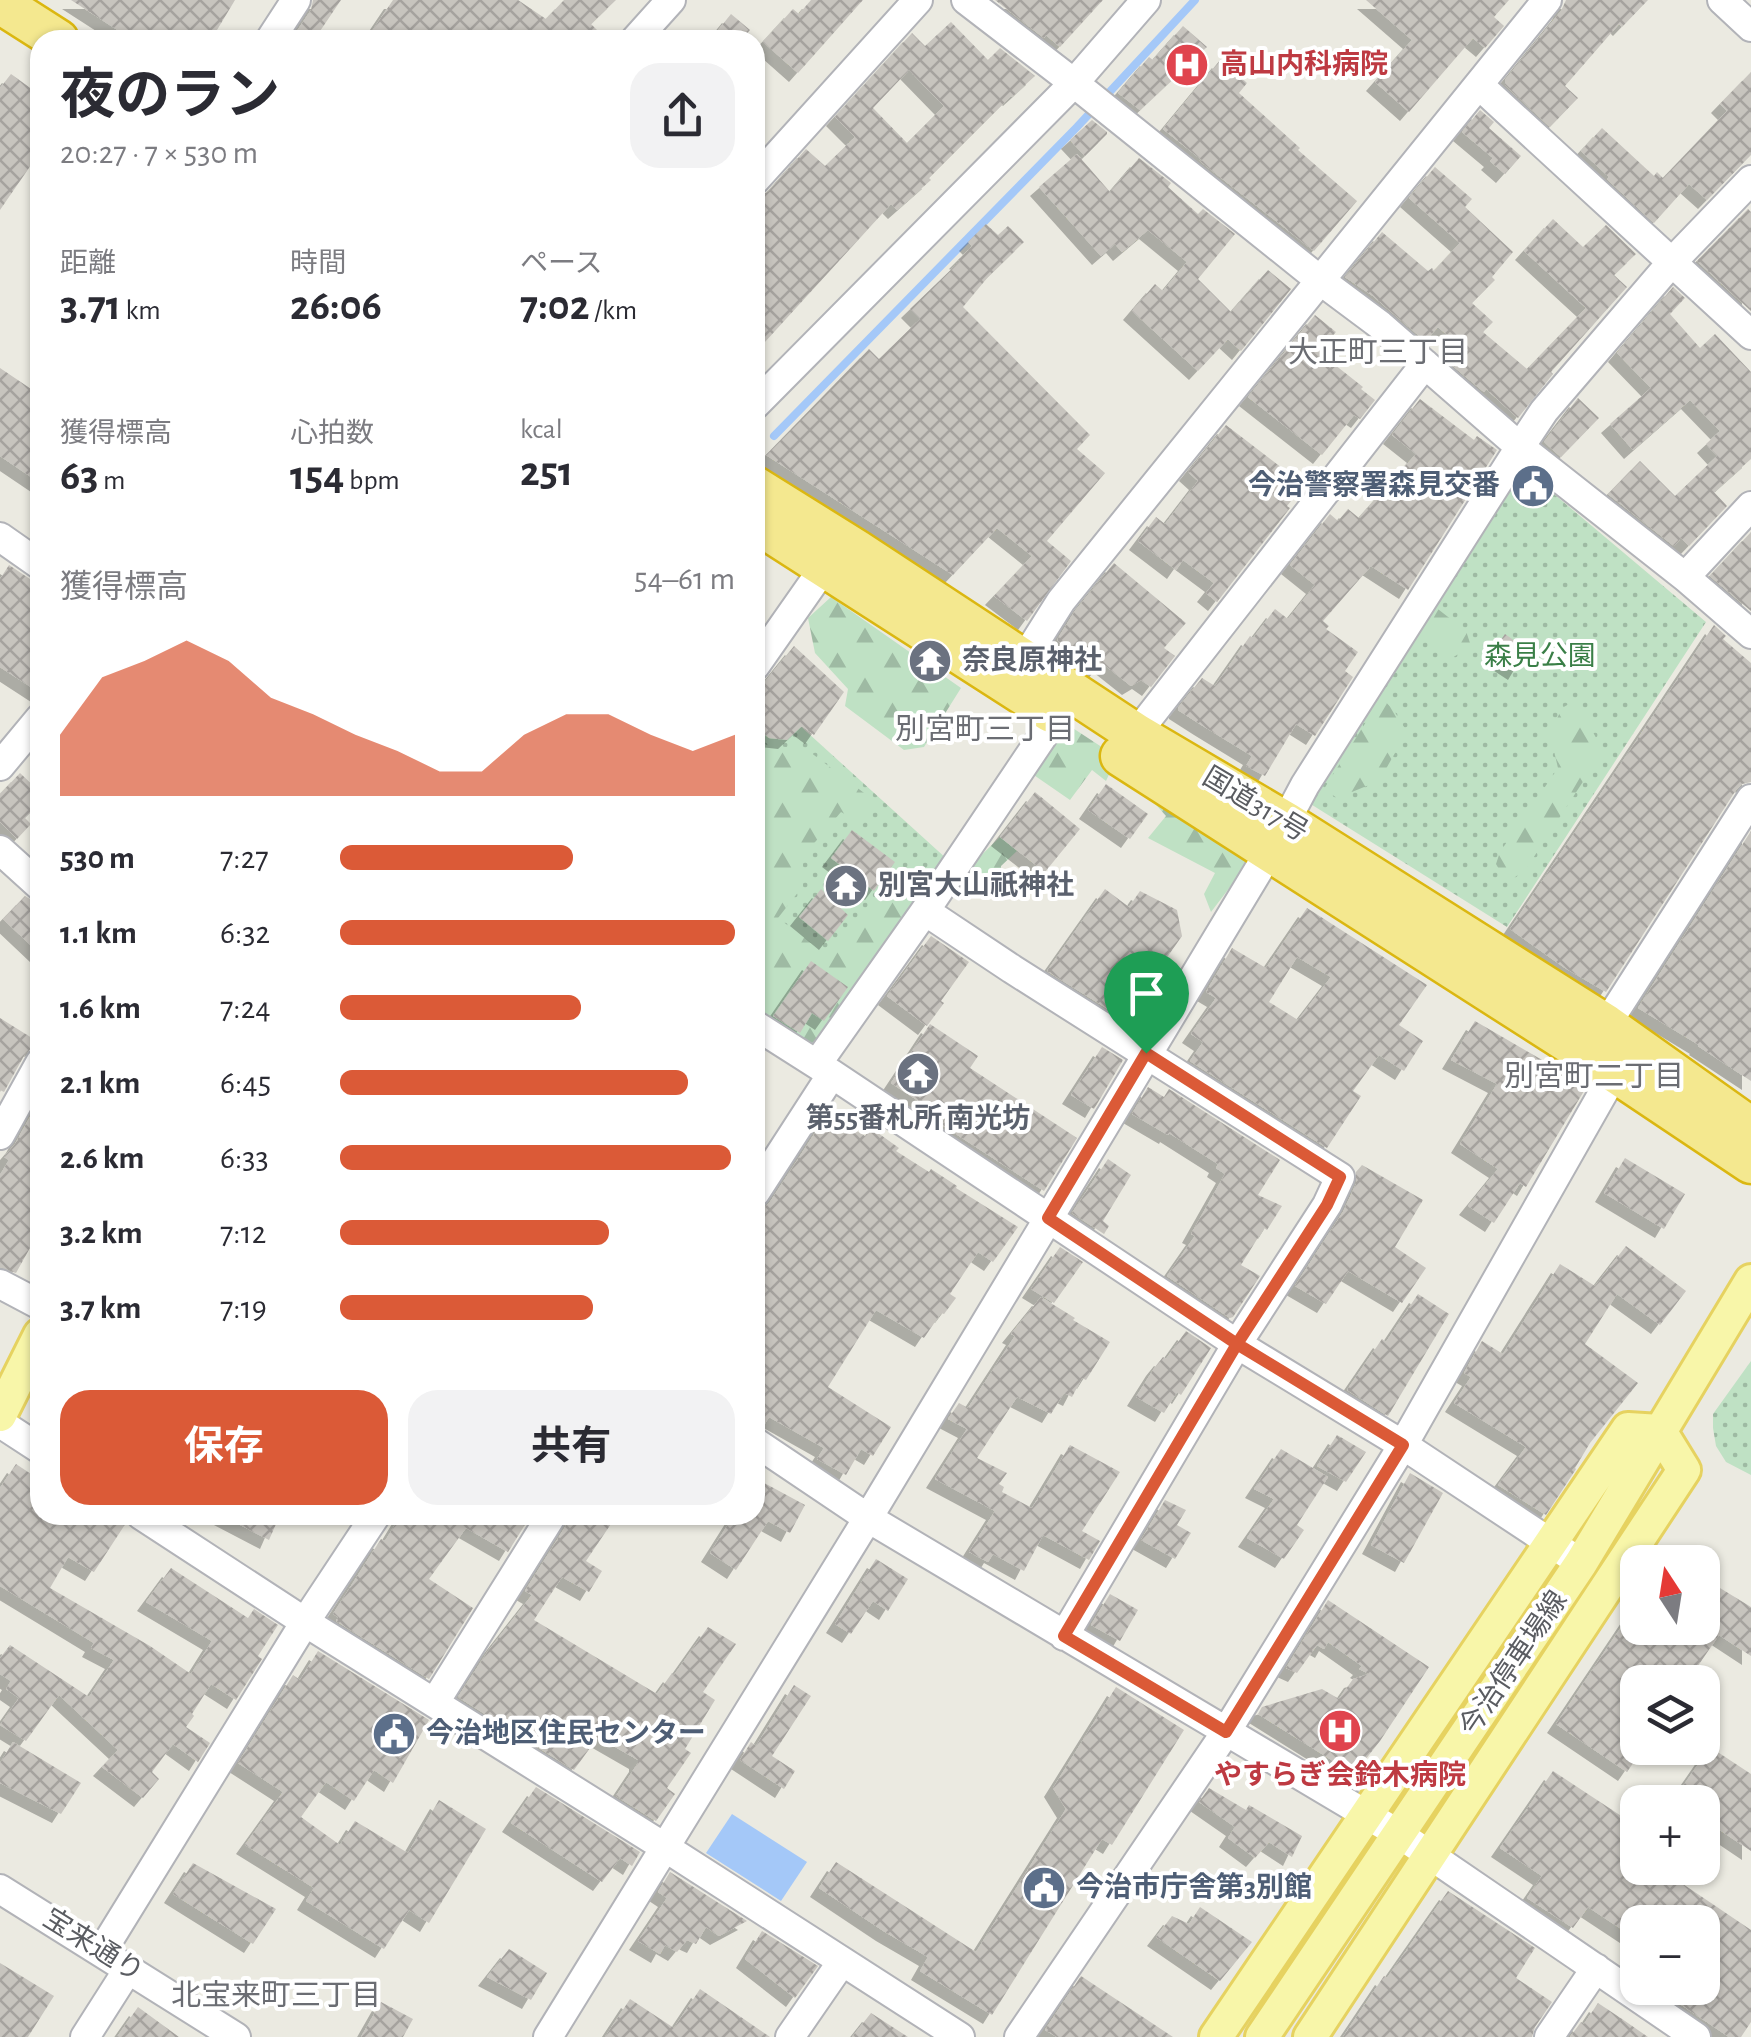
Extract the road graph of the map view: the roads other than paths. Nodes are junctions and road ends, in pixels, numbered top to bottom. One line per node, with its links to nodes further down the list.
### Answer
1 (296, 0): 11 (street)
2 (671, 0): 12 (street)
3 (918, 0): 16 (street)
4 (966, 0): 14 (street)
5 (1146, 0): 14 (street)
6 (1547, 0): 15 (street)
7 (1722, 0): 9 (street)
8 (4, 11): 10 (highway); 13 (highway)
9 (1751, 28)
10 (39, 30)
11 (276, 30)
12 (644, 30)
13 (30, 45)
14 (1074, 82): 19 (street); 22 (street)
15 (1479, 84): 18 (street); 19 (street)
16 (765, 169)
17 (1751, 180): 18 (street)
18 (1672, 262): 20 (street); 23 (street)
19 (1321, 282): 21 (street); 33 (street)
20 (1751, 335)
21 (1426, 364): 23 (street); 36 (street)
22 (765, 395)
23 (1520, 448): 30 (street); 39 (street)
24 (765, 494): 33 (highway, 国道317号)
25 (1751, 506): 30 (street)
26 (765, 528): 29 (highway, 国道317号)
27 (0, 537): 28 (street)
28 (30, 557)
29 (825, 566): 32 (street); 34 (highway, 国道317号)
30 (1685, 576): 31 (street)
31 (1751, 634)
32 (765, 652)
33 (1023, 661): 36 (highway, 国道317号)
34 (1057, 716): 39 (highway, 国道317号); 42 (street)
35 (30, 730): 37 (street)
36 (1136, 734): 39 (highway, 国道317号)
37 (0, 766)
38 (1751, 800): 43 (street)
39 (1278, 837): 43 (highway, 国道317号); 45 (street); 47 (highway, 国道317号)
40 (0, 850): 41 (street)
41 (30, 877)
42 (925, 910): 45 (street); 46 (street)
43 (1606, 1025): 49 (highway, 国道317号)
44 (765, 1032): 46 (street)
45 (1146, 1053): 53 (street); 57 (street)
46 (824, 1069): 52 (street); 53 (street)
47 (1614, 1072): 51 (highway, 国道317号); 63 (street)
48 (30, 1080): 50 (street)
49 (1751, 1128)
50 (0, 1135)
51 (1751, 1163)
52 (765, 1175)
53 (1048, 1218): 57 (street); 65 (street)
54 (1751, 1280): 61 (main road, 今治停車場線)
55 (0, 1284): 56 (street)
56 (30, 1300)
57 (1237, 1344): 63 (street); 72 (street)
58 (30, 1355): 59 (main road)
59 (0, 1415)
60 (0, 1424): 62 (street)
61 (1660, 1431): 69 (main road); 70 (main road, 今治停車場線); 78 (main road)
62 (30, 1444)
63 (1403, 1445): 69 (street); 74 (street)
64 (765, 1449): 65 (street)
65 (868, 1518): 72 (street); 77 (street)
66 (156, 1525): 71 (street)
67 (369, 1525): 71 (street)
68 (546, 1525): 73 (street)
69 (1552, 1544): 70 (street); 75 (main road)
70 (1581, 1563): 76 (main road, 今治停車場線)
71 (305, 1622): 73 (street); 80 (street)
72 (1064, 1636): 74 (street)
73 (435, 1702): 77 (street)
74 (1226, 1732): 75 (street); 89 (street)
75 (1366, 1815): 76 (street); 90 (main road)
76 (1399, 1834): 78 (street); 91 (main road, 今治停車場線)
77 (666, 1848): 81 (street); 86 (street)
78 (1430, 1855): 83 (street); 92 (main road)
79 (0, 1889): 80 (street, 宝来通り)
80 (102, 1951): 82 (street, 宝来通り)
81 (841, 1963): 87 (street); 88 (street)
82 (129, 1968): 84 (street); 85 (street, 宝来通り)
83 (1596, 1968): 93 (street); 94 (street)
84 (85, 2037)
85 (236, 2037)
86 (548, 2037)
87 (790, 2037)
88 (960, 2037)
89 (1019, 2037)
90 (1216, 2037)
91 (1262, 2037)
92 (1310, 2037)
93 (1549, 2037)
94 (1696, 2037)

